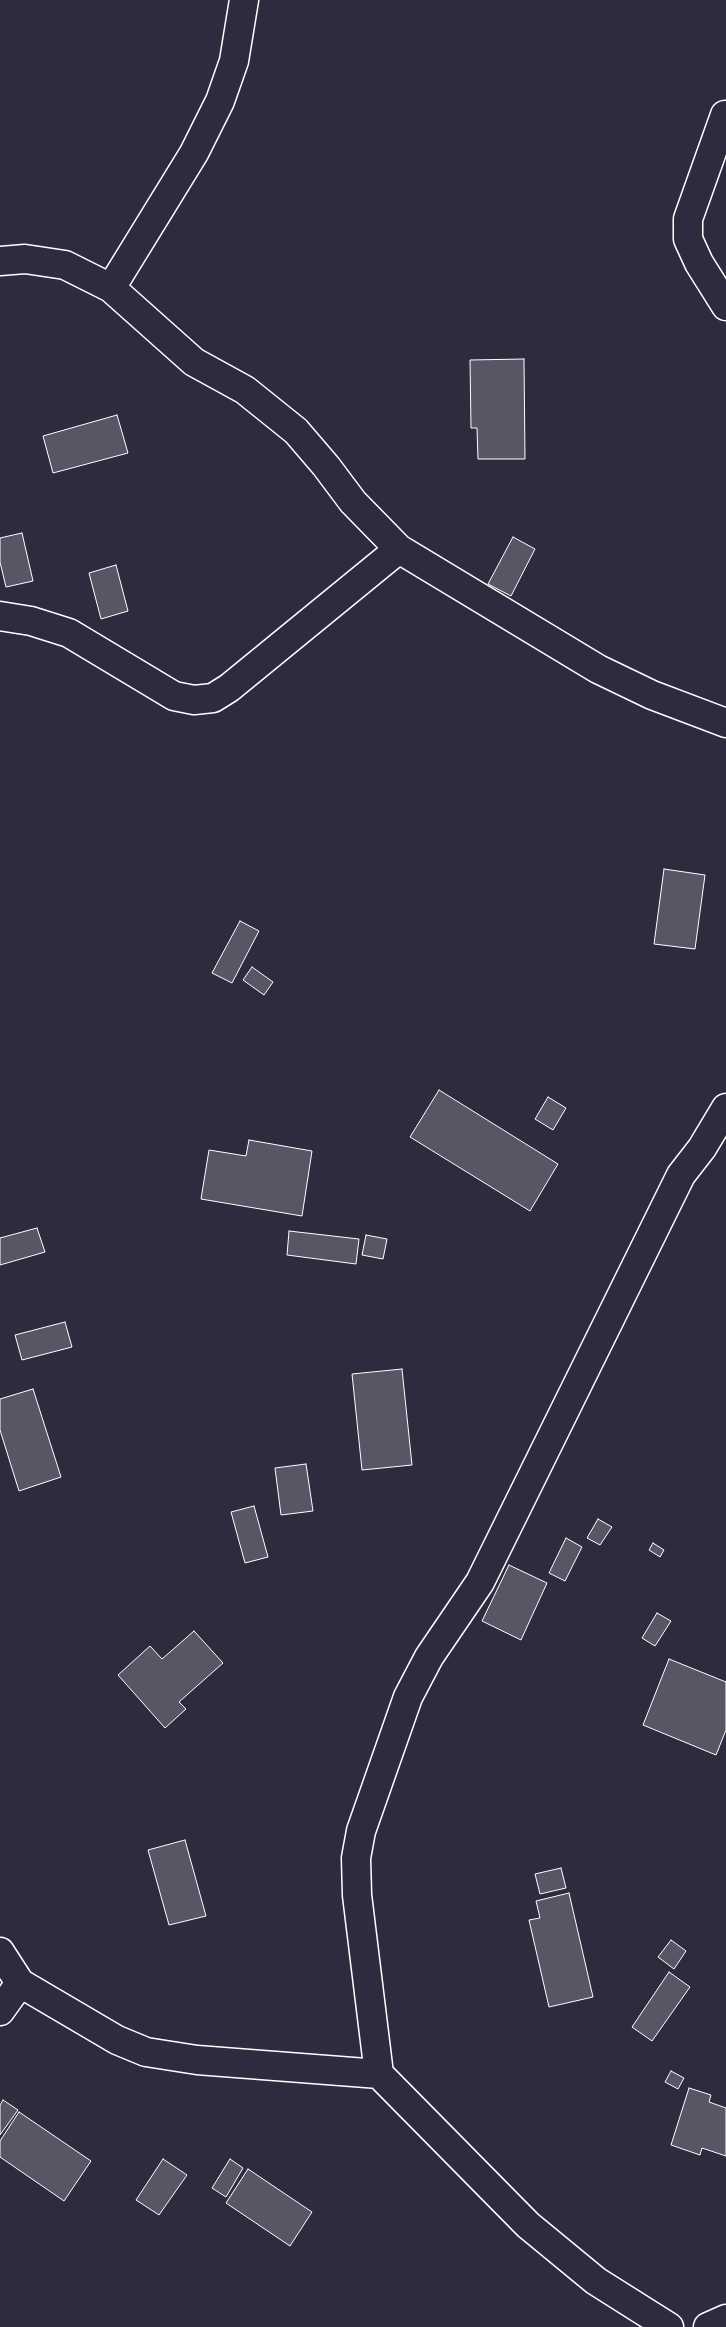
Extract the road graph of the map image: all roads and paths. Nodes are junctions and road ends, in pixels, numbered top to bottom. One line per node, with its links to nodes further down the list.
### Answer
1 (244, 0): 4 (street)
2 (725, 115): 5 (street)
3 (0, 261): 4 (street)
4 (111, 288): 6 (street)
5 (726, 306)
6 (398, 549): 7 (street); 8 (street)
7 (0, 616)
8 (726, 723)
9 (726, 1108): 13 (street)
10 (0, 1952): 11 (street)
11 (20, 1983): 12 (street); 13 (street)
12 (0, 2011)
13 (378, 2074): 15 (street)
14 (726, 2319): 16 (street)
15 (669, 2327)
16 (708, 2327)

